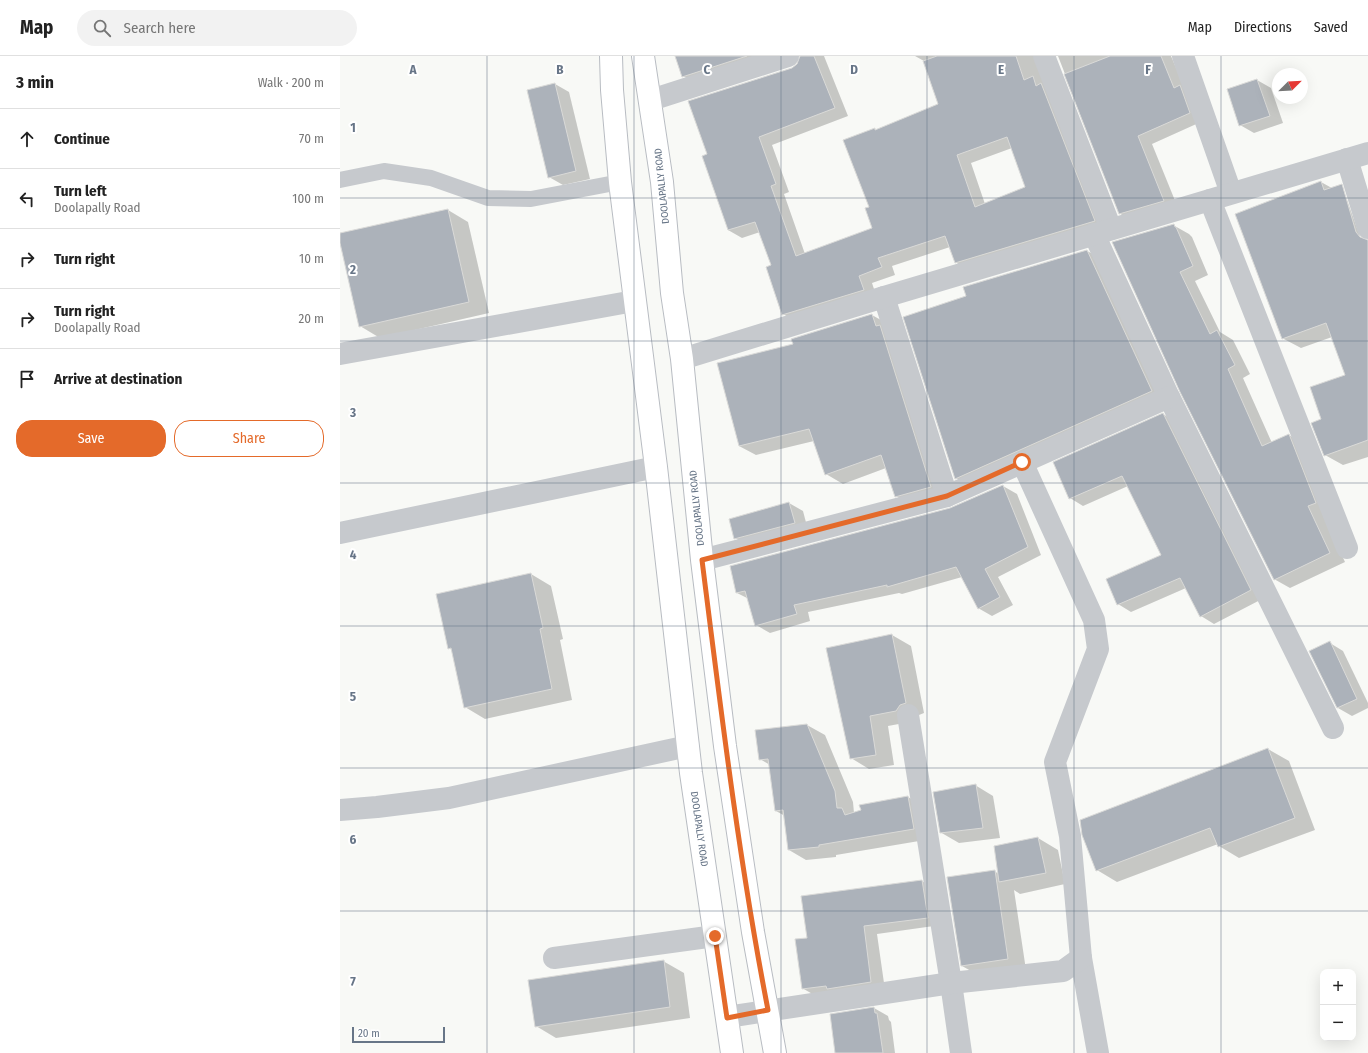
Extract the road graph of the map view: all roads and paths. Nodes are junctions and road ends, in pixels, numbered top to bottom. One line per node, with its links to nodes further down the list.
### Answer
1 (611, 56): 10 (main road, DOOLAPALLY ROAD)
2 (643, 56): 6 (main road, DOOLAPALLY ROAD)
3 (788, 56): 6 (street)
4 (1044, 56): 14 (street)
5 (1183, 56): 11 (street)
6 (651, 100): 18 (main road, DOOLAPALLY ROAD)
7 (1368, 153): 8 (street)
8 (1347, 159): 11 (street); 13 (street)
9 (340, 180): 10 (lane)
10 (620, 182): 16 (main road, DOOLAPALLY ROAD)
11 (1231, 194): 12 (street)
12 (1210, 200): 14 (street); 24 (street)
13 (1368, 228)
14 (1103, 232): 15 (street); 19 (street)
15 (884, 297): 18 (street); 22 (street)
16 (634, 301): 17 (street); 21 (main road, DOOLAPALLY ROAD)
17 (340, 354)
18 (682, 359): 25 (main road, DOOLAPALLY ROAD)
19 (1169, 397): 20 (street); 27 (street)
20 (1022, 462): 22 (street); 32 (street)
21 (656, 467): 23 (street); 28 (main road, DOOLAPALLY ROAD)
22 (947, 496): 25 (street)
23 (340, 533)
24 (1347, 548)
25 (702, 560): 34 (main road, DOOLAPALLY ROAD)
26 (908, 715): 33 (street)
27 (1333, 728)
28 (688, 746): 29 (street); 30 (main road, DOOLAPALLY ROAD)
29 (340, 810)
30 (715, 936): 31 (street); 35 (main road, DOOLAPALLY ROAD)
31 (554, 958)
32 (1081, 958): 33 (street); 39 (street)
33 (952, 983): 34 (street); 38 (street)
34 (768, 1010): 35 (street); 37 (main road, DOOLAPALLY ROAD)
35 (727, 1018): 36 (main road, DOOLAPALLY ROAD)
36 (732, 1053)
37 (775, 1053)
38 (961, 1053)
39 (1098, 1053)

